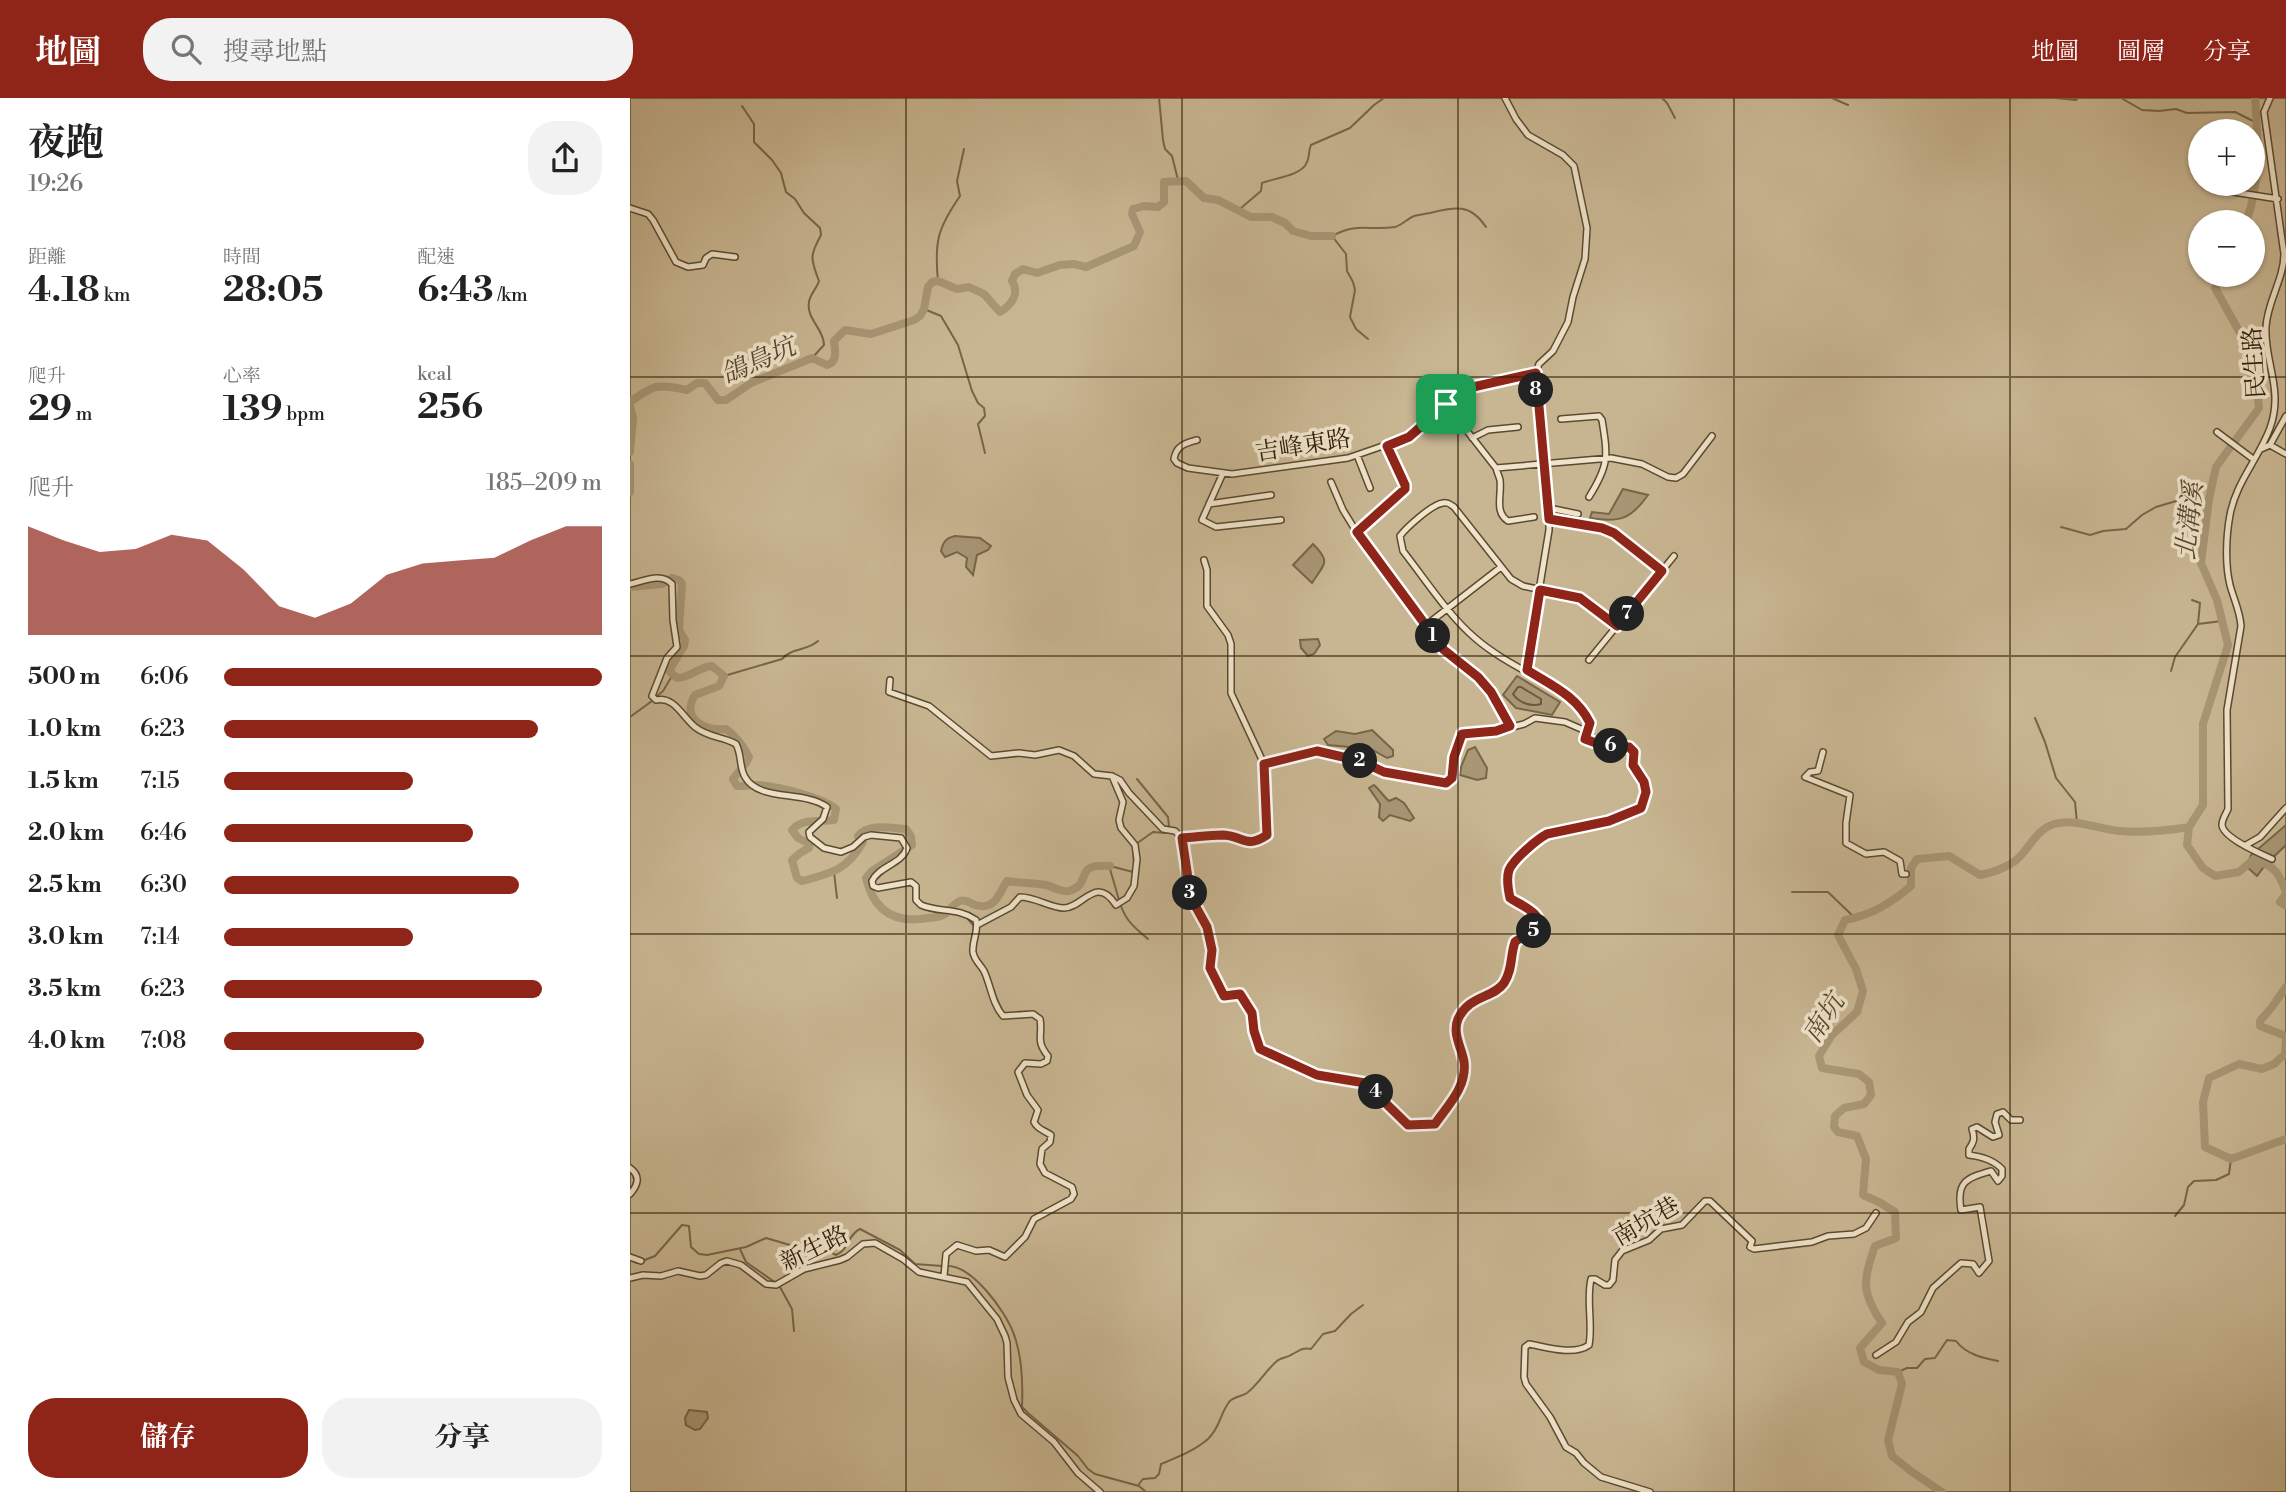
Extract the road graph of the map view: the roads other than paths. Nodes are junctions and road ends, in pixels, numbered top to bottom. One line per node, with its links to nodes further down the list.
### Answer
1 (1505, 98): 7 (street)
2 (2270, 98): 4 (street, 民生路)
3 (2251, 196): 4 (street)
4 (2278, 199): 18 (street, 民生路)
5 (630, 208): 6 (street)
6 (735, 257)
7 (1536, 373): 8 (street, 吉峰東路); 23 (street)
8 (1446, 404): 14 (street); 17 (street, 吉峰東路)
9 (2286, 416): 16 (street)
10 (1561, 419): 21 (street)
11 (1518, 427): 14 (street)
12 (2219, 433): 22 (street)
13 (1713, 436): 21 (street)
14 (1472, 438): 24 (street)
15 (1197, 440): 25 (street, 吉峰東路)
16 (2270, 445): 18 (street); 19 (street)
17 (1387, 446): 20 (street, 吉峰東路); 36 (street)
18 (2260, 449): 22 (street, 民生路)
19 (2286, 454)
20 (1357, 456): 25 (street, 吉峰東路); 27 (street)
21 (1606, 458): 23 (street); 29 (street)
22 (2253, 459): 56 (street, 民生路)
23 (1544, 464): 24 (street); 31 (street)
24 (1496, 468): 33 (street)
25 (1223, 473): 30 (street)
26 (1331, 482): 36 (street)
27 (1370, 488)
28 (1272, 495): 30 (street)
29 (1589, 497)
30 (1209, 504): 35 (street)
31 (1549, 508): 32 (street); 34 (street)
32 (1578, 514)
33 (1534, 517)
34 (1549, 519): 40 (street); 42 (street)
35 (1281, 520)
36 (1357, 532): 44 (street)
37 (1674, 556): 40 (street)
38 (1204, 561): 52 (street)
39 (1500, 567): 42 (street); 43 (street); 43 (street)
40 (1662, 571): 45 (street)
41 (630, 584): 59 (street)
42 (1540, 590): 45 (street); 47 (street)
43 (1449, 608): 44 (street); 47 (street)
44 (1425, 626): 49 (street)
45 (1617, 626): 46 (street)
46 (1589, 660)
47 (1527, 670): 50 (street)
48 (890, 680): 53 (street)
49 (1510, 726): 50 (street); 52 (street)
50 (1588, 732): 55 (street)
51 (1823, 752): 58 (street)
52 (1264, 764): 55 (street)
53 (1112, 776): 55 (street); 59 (street)
54 (2286, 808): 56 (street)
55 (1182, 838)
56 (2249, 847): 57 (street)
57 (2272, 859)
58 (1906, 874)
59 (978, 925): 66 (street)
60 (2020, 1120): 68 (street)
61 (630, 1168): 62 (street)
62 (630, 1194)
63 (1876, 1213): 70 (street, 南坑巷)
64 (630, 1257): 65 (street)
65 (641, 1261)
66 (944, 1276): 67 (street, 新生路); 69 (street, 新生路)
67 (630, 1278)
68 (1876, 1355)
69 (1100, 1492)
70 (1650, 1492)

